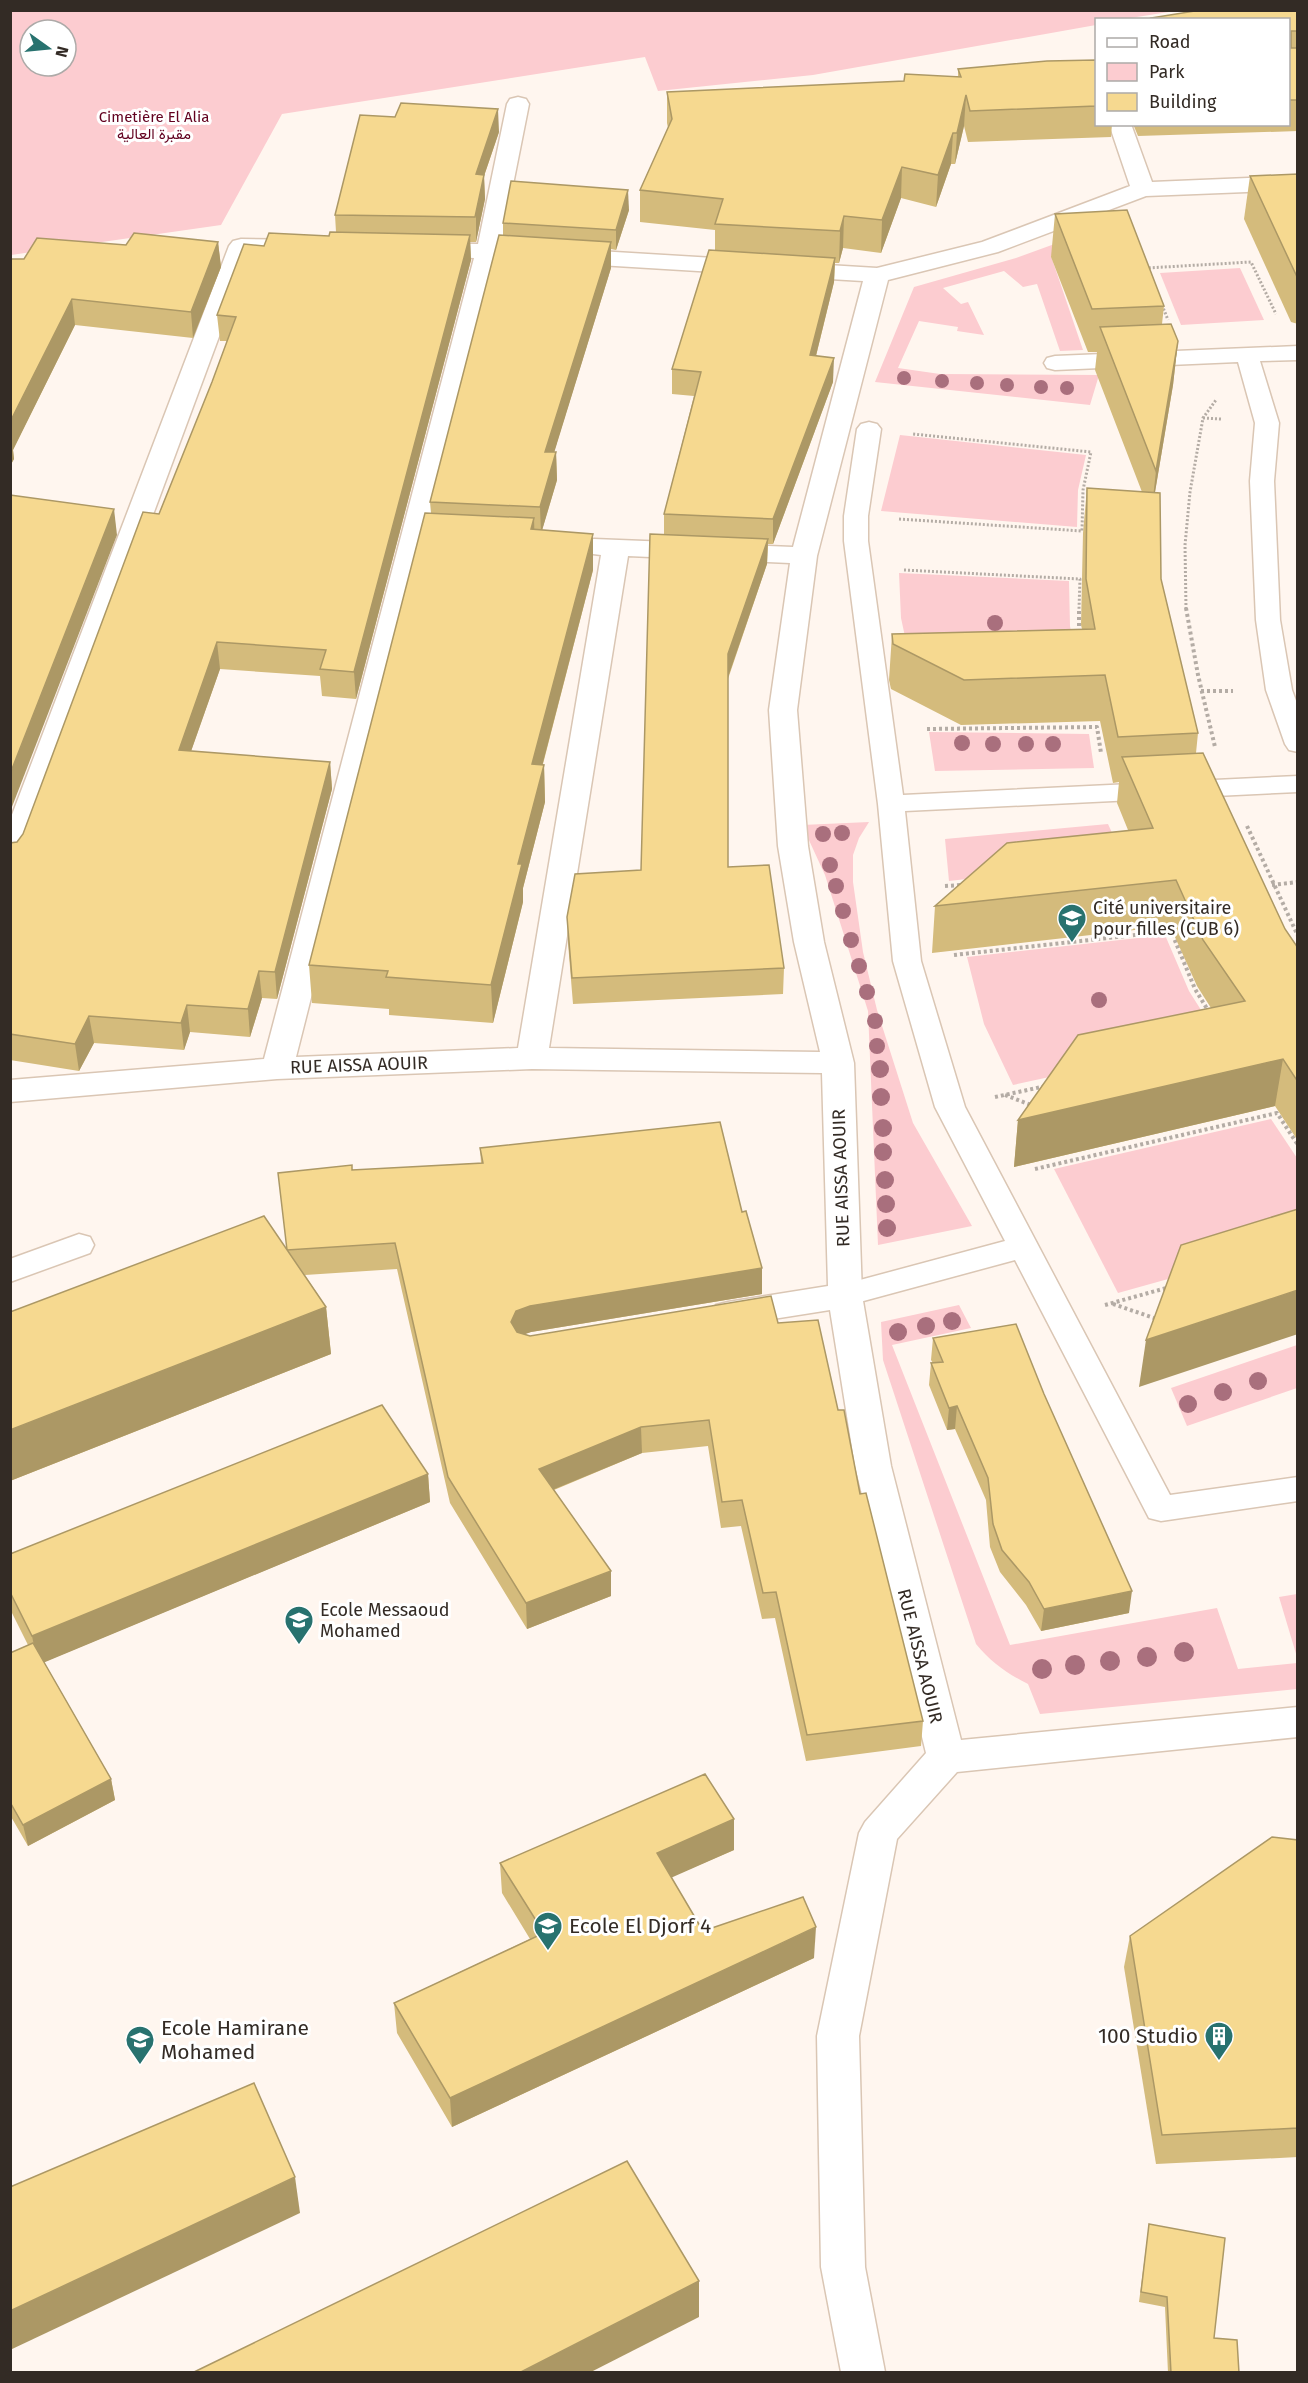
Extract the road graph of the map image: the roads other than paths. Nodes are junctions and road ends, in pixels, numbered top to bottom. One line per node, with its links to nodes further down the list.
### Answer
1 (518, 104): 7 (street)
2 (1121, 126): 4 (street)
3 (1298, 183): 4 (street)
4 (1143, 189): 8 (street)
5 (335, 248): 18 (street)
6 (406, 249): 7 (street)
7 (488, 251): 8 (street); 23 (street)
8 (877, 275): 15 (street)
9 (1296, 353): 10 (lane)
10 (1247, 355): 11 (lane); 16 (lane)
11 (1055, 363)
12 (869, 429): 19 (lane)
13 (568, 546): 14 (street)
14 (616, 548): 15 (street); 21 (street)
15 (804, 556): 22 (street)
16 (1298, 744)
17 (1298, 784): 19 (lane)
18 (23, 793): 20 (street)
19 (891, 804): 26 (lane)
20 (10, 860)
21 (532, 1058): 22 (street, RUE AISSA AOUIR); 23 (street, RUE AISSA AOUIR)
22 (838, 1063): 28 (street, RUE AISSA AOUIR)
23 (277, 1068): 24 (street, RUE AISSA AOUIR)
24 (10, 1091)
25 (79, 1245): 27 (lane)
26 (1023, 1247): 28 (lane); 30 (lane)
27 (10, 1271)
28 (845, 1295): 29 (street); 32 (street, RUE AISSA AOUIR)
29 (694, 1320)
30 (1298, 1489)
31 (1298, 1722): 32 (street)
32 (946, 1757): 33 (street)
33 (863, 2373)

